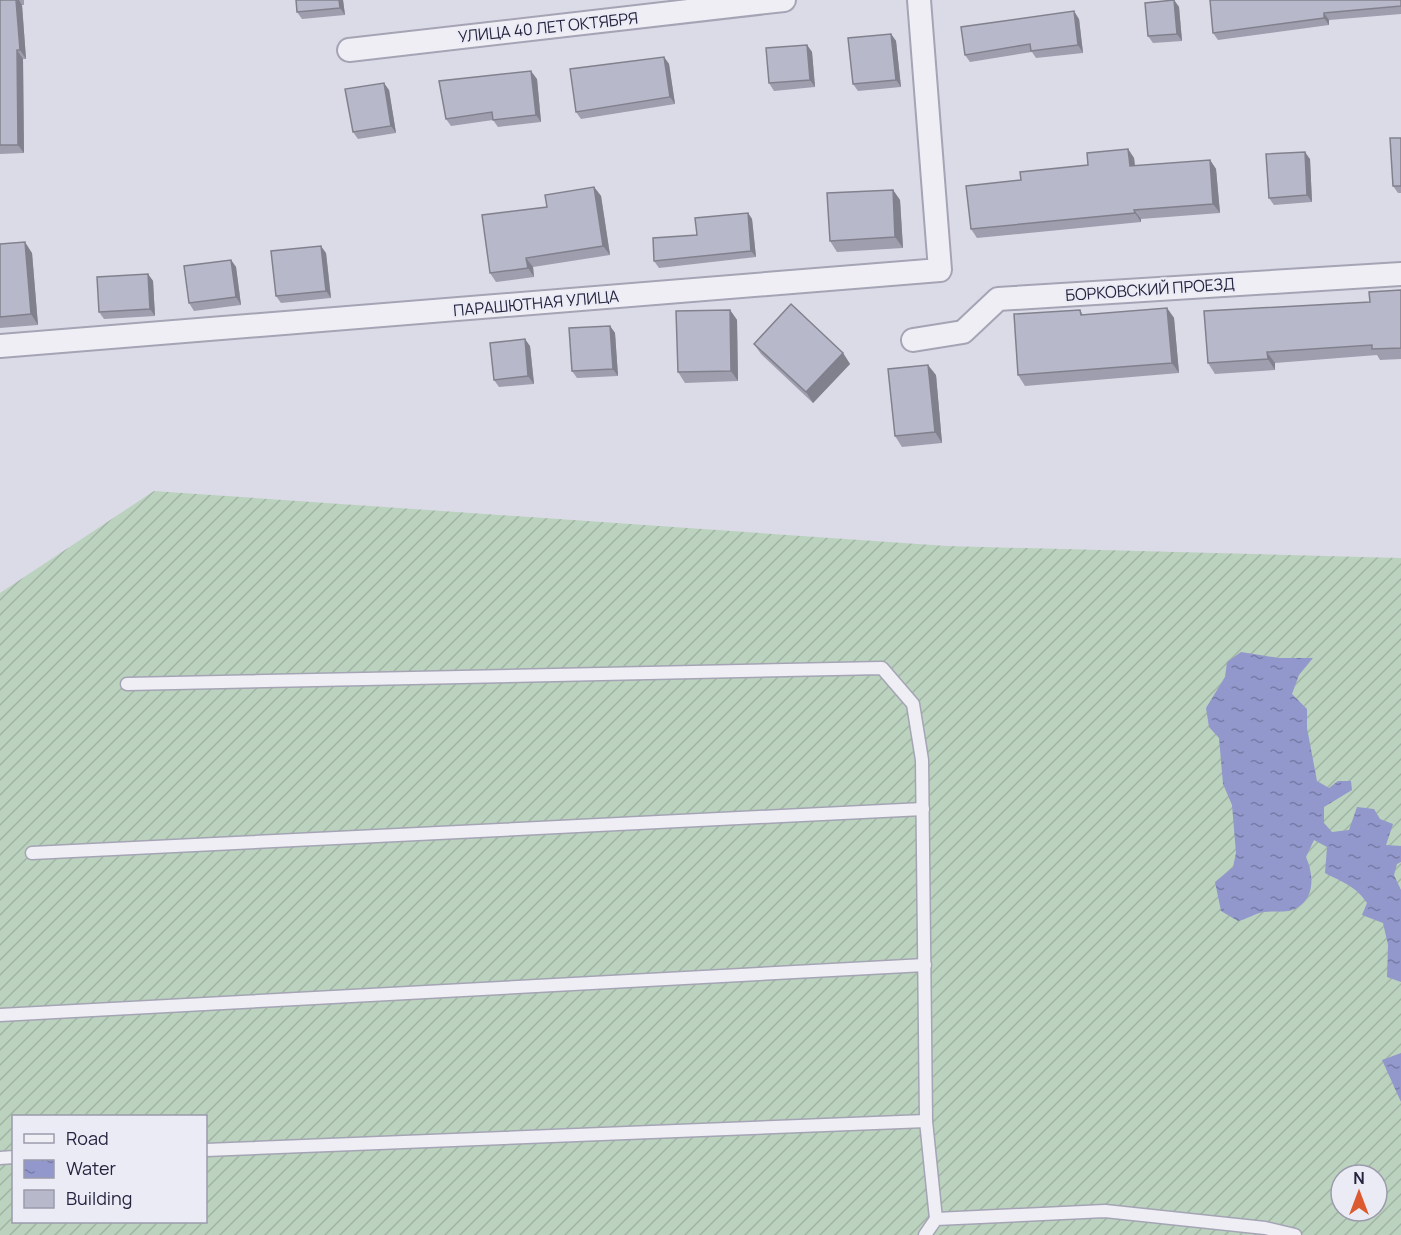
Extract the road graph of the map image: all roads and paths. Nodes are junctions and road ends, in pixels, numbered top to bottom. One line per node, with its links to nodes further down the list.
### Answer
1 (784, 0): 3 (street, УЛИЦА 40 ЛЕТ ОКТЯБРЯ)
2 (919, 0): 6 (street, ПАРАШЮТНАЯ УЛИЦА)
3 (348, 50)
4 (1401, 274): 5 (street, БОРКОВСКИЙ ПРОЕЗД)
5 (913, 340)
6 (0, 346)
7 (128, 684): 8 (lane)
8 (923, 808): 9 (lane); 10 (lane)
9 (32, 853)
10 (925, 964): 11 (lane); 12 (lane)
11 (0, 1015)
12 (926, 1121): 13 (lane); 14 (lane)
13 (207, 1149)
14 (936, 1219): 15 (lane); 16 (lane)
15 (925, 1235)
16 (1295, 1235)

